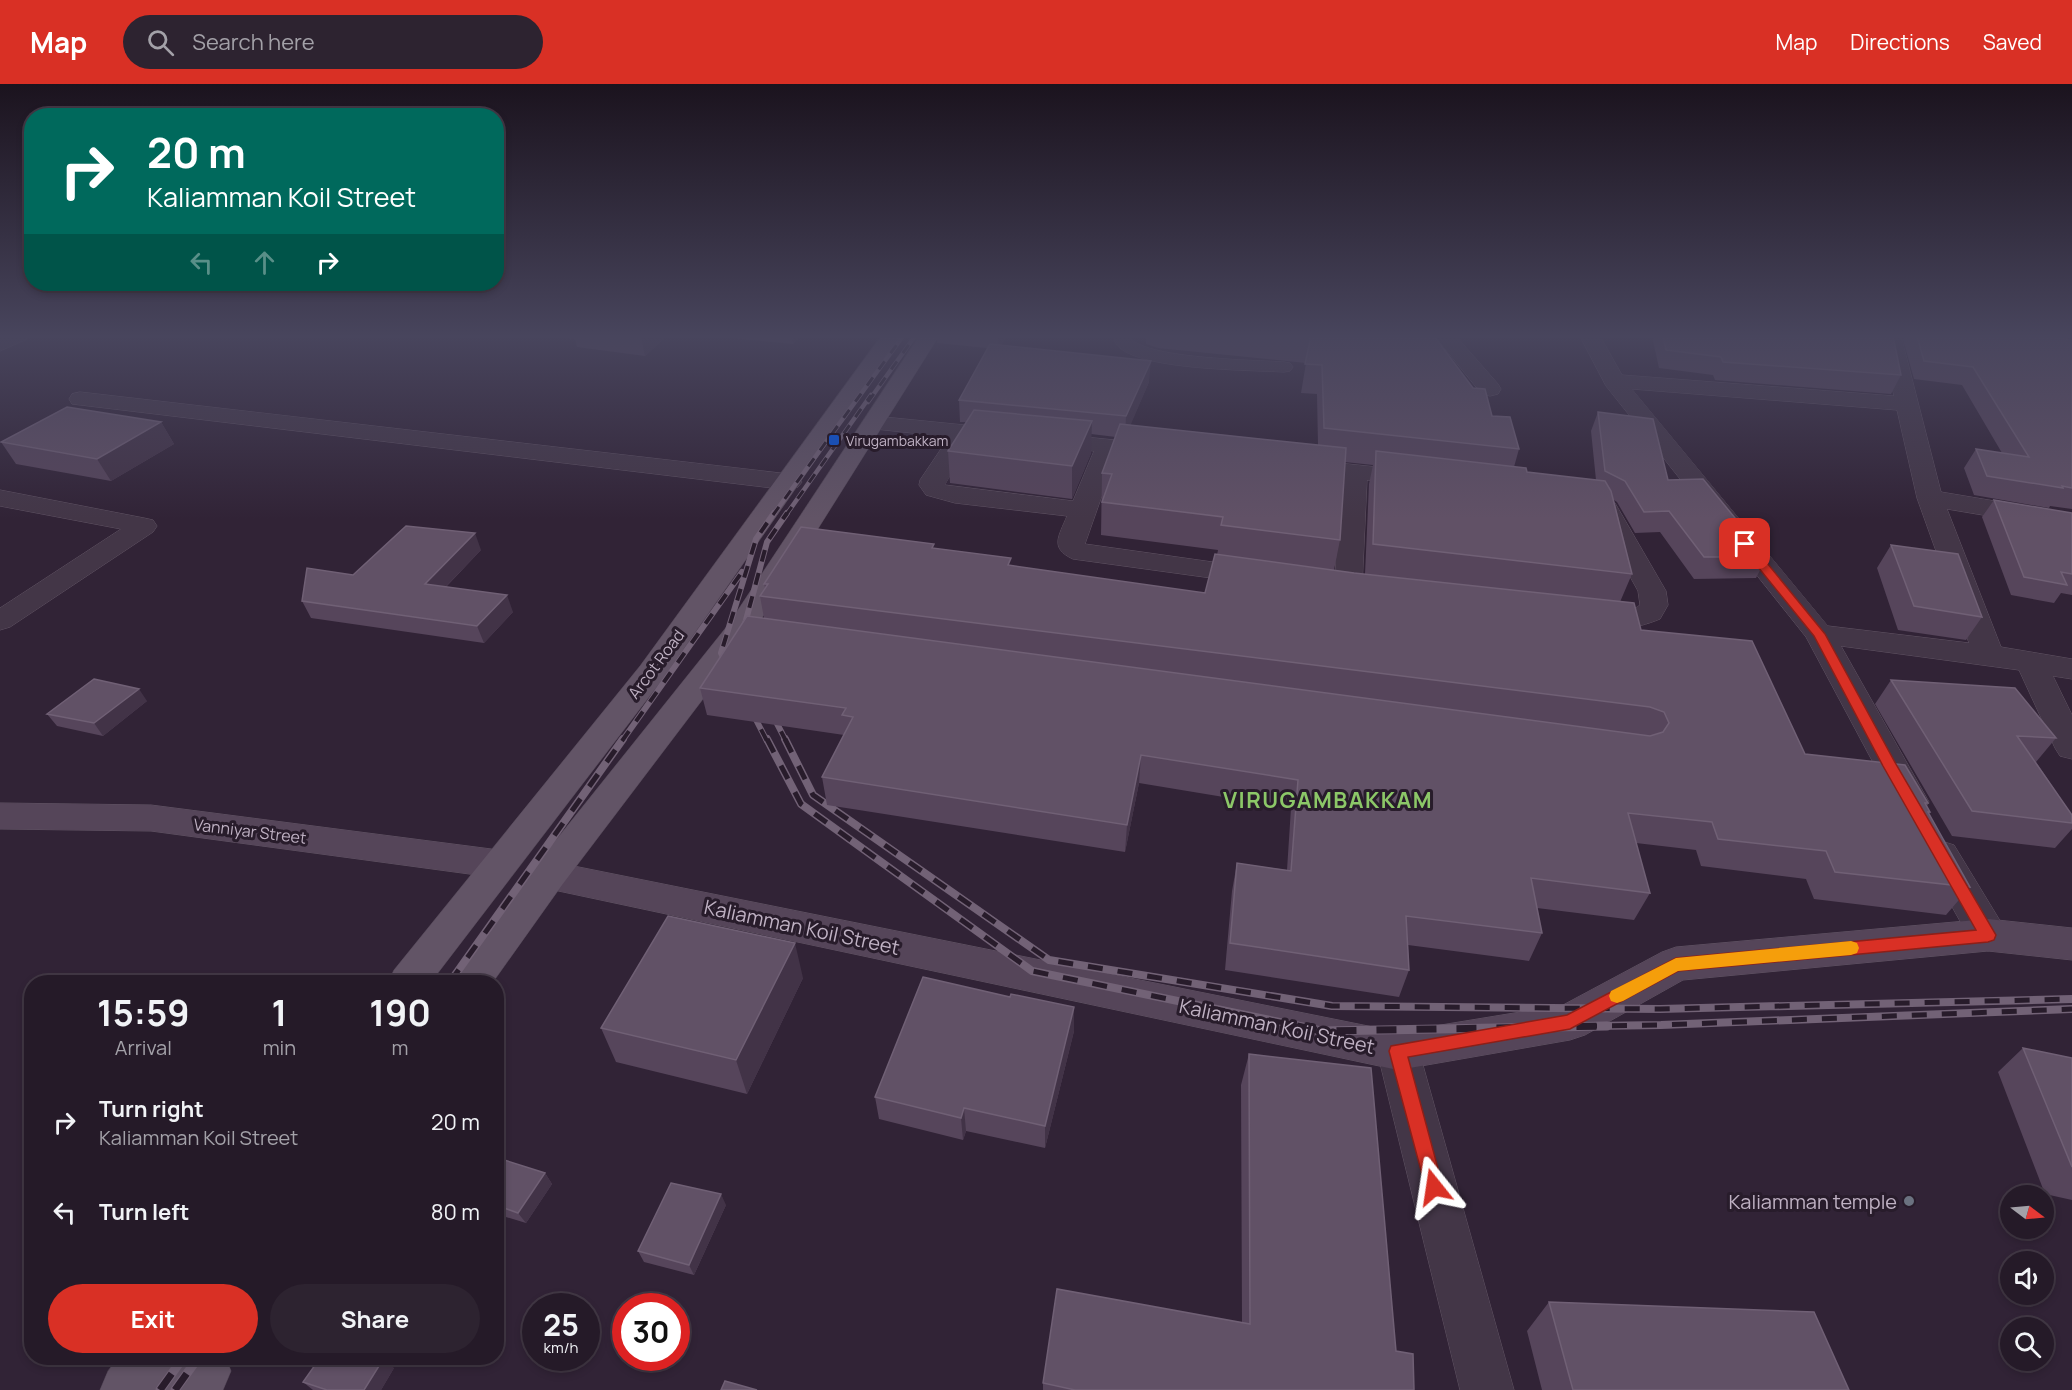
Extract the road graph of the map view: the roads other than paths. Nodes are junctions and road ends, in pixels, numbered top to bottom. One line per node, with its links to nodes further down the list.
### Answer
1 (849, 397): 15 (main road, Arcot Road)
2 (890, 397): 8 (main road)
3 (1627, 397): 26 (street)
4 (1810, 397): 7 (street)
5 (1907, 397): 7 (street)
6 (80, 399): 15 (street)
7 (1909, 405): 18 (street)
8 (874, 423): 9 (street); 25 (main road)
9 (964, 432): 10 (street); 19 (street)
10 (1108, 445): 11 (street); 19 (street)
11 (1178, 453)
12 (1272, 463): 13 (street)
13 (1355, 472): 14 (street); 22 (street)
14 (1437, 481)
15 (789, 482): 33 (main road, Arcot Road)
16 (1578, 496): 23 (street)
17 (0, 498): 24 (street)
18 (1930, 498): 20 (street); 28 (street)
19 (1083, 510): 21 (street)
20 (2072, 522)
21 (1278, 579)
22 (1348, 588)
23 (1566, 614)
24 (0, 621)
25 (739, 631): 27 (street); 34 (main road)
26 (1819, 634): 28 (street); 35 (street)
27 (774, 635)
28 (1989, 655): 29 (street)
29 (2031, 663): 30 (street); 31 (street)
30 (2072, 669)
31 (2072, 748)
32 (3, 820): 33 (street, Vanniyar Street)
33 (499, 864): 37 (main road, Arcot Road)
34 (549, 875): 38 (main road); 39 (street, Kaliamman Koil Street)
35 (1988, 935): 36 (street, Kaliamman Koil Street); 39 (street, Kaliamman Koil Street)
36 (2072, 944)
37 (413, 975)
38 (476, 975)
39 (1398, 1051): 42 (street)
40 (141, 1369): 41 (main road)
41 (204, 1373)
42 (1488, 1390)

